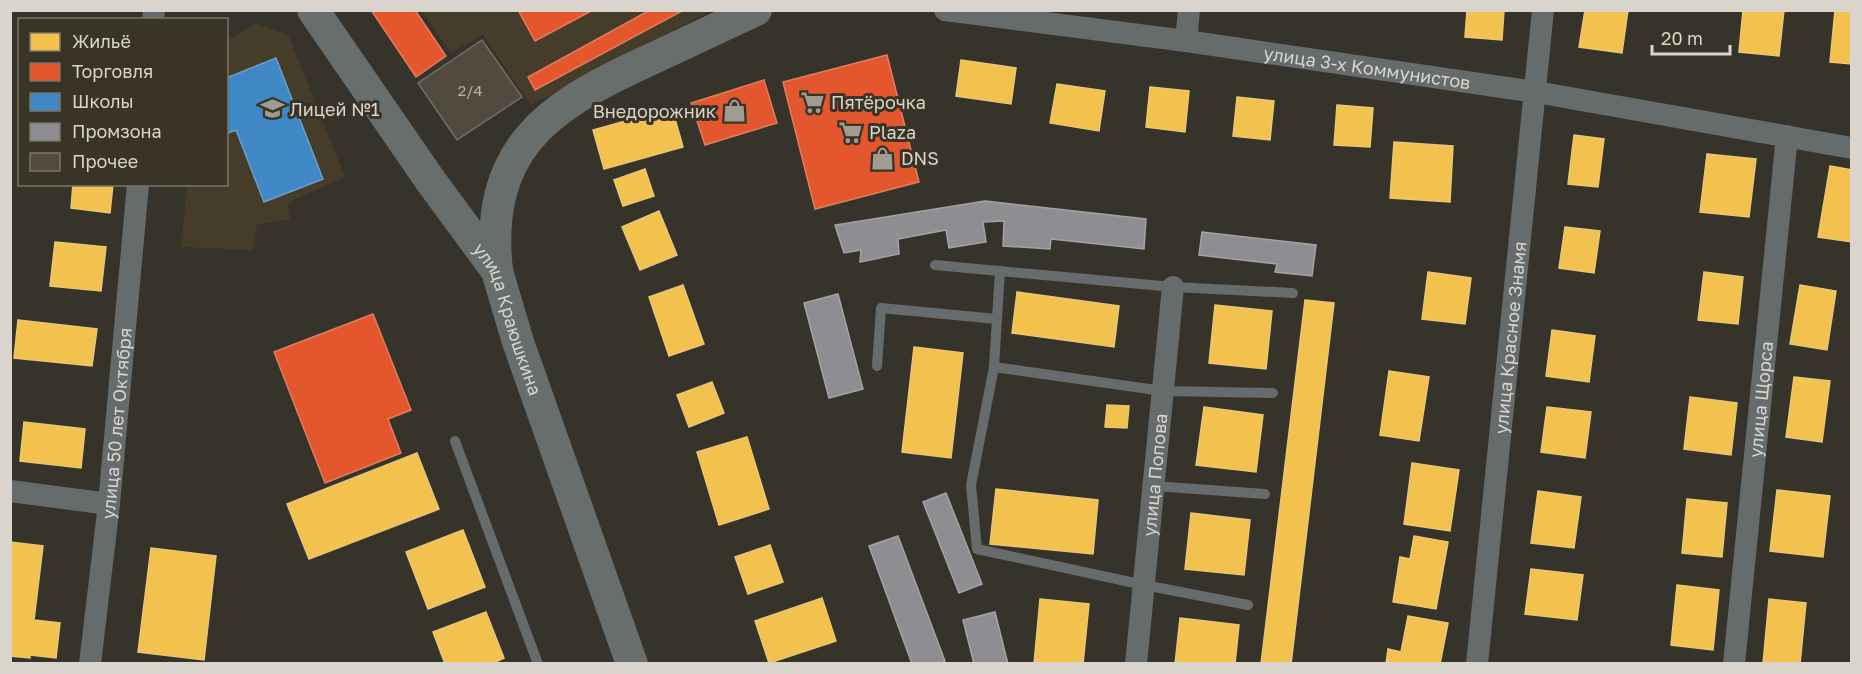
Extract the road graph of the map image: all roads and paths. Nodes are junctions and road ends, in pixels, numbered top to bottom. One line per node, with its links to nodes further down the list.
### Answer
1 (313, 10): 12 (main road, улица Краюшкина)
2 (756, 10): 12 (main road)
3 (945, 10): 6 (street, улица 3-х Коммунистов)
4 (1189, 10): 6 (street)
5 (1543, 10): 7 (street, улица Красное Знамя)
6 (1186, 41): 7 (street, улица 3-х Коммунистов)
7 (1536, 92): 8 (street, улица 3-х Коммунистов); 32 (street, улица Красное Знамя)
8 (1787, 136): 9 (street, улица 3-х Коммунистов); 33 (street, улица Щорса)
9 (1851, 148)
10 (138, 186): 25 (street, улица 50 лет Октября)
11 (935, 265): 13 (lane)
12 (497, 271): 30 (main road, улица Краюшкина)
13 (1000, 271): 14 (lane); 16 (lane)
14 (1173, 287): 15 (lane); 19 (street, улица Попова)
15 (1293, 293)
16 (997, 319): 17 (lane); 18 (lane)
17 (878, 366)
18 (994, 367): 19 (lane); 26 (lane)
19 (1163, 391): 20 (lane); 22 (street, улица Попова)
20 (1273, 393)
21 (455, 441): 29 (lane)
22 (1154, 486): 24 (lane); 26 (street, улица Попова)
23 (10, 491): 25 (street)
24 (1265, 494)
25 (109, 504): 28 (street, улица 50 лет Октября)
26 (1144, 585): 27 (lane); 31 (street, улица Попова)
27 (1248, 605)
28 (90, 663)
29 (538, 663)
30 (632, 663)
31 (1136, 663)
32 (1478, 663)
33 (1734, 663)

